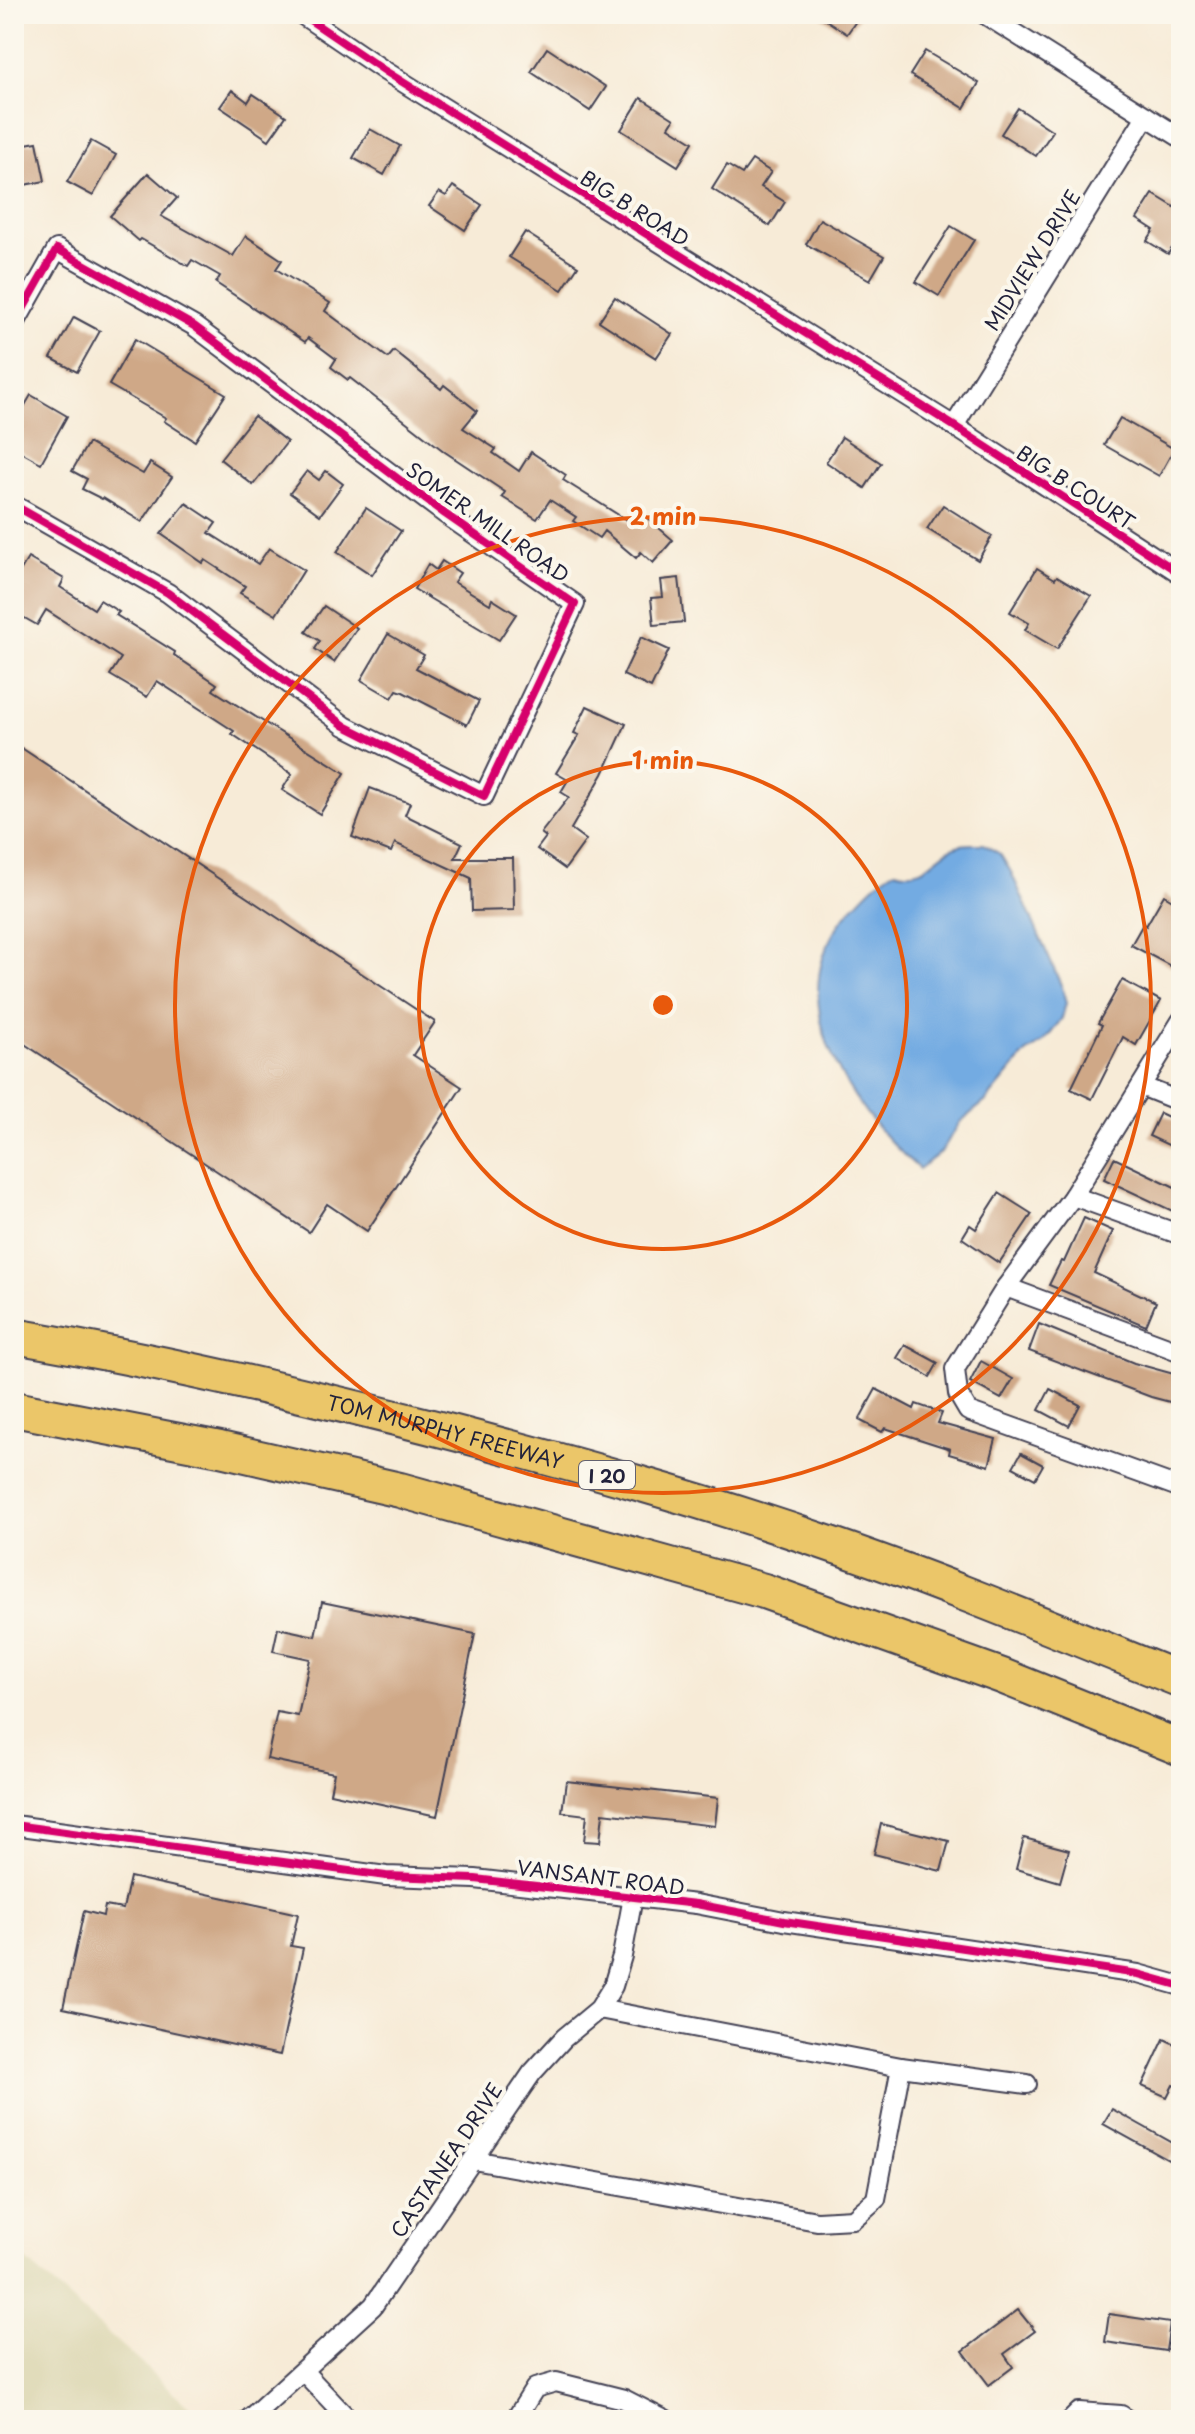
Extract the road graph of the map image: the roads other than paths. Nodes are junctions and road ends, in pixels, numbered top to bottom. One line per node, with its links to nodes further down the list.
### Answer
1 (301, 14): 6 (street, BIG B ROAD)
2 (984, 14): 3 (street)
3 (1146, 116): 4 (street); 6 (street, MIDVIEW DRIVE)
4 (1181, 138)
5 (14, 325): 7 (street, SOMER MILL ROAD)
6 (954, 426): 8 (street, BIG B COURT)
7 (14, 505)
8 (1181, 574)
9 (1181, 1021): 10 (street)
10 (1141, 1086): 11 (street); 12 (street)
11 (1181, 1102)
12 (1073, 1196): 13 (street); 14 (street)
13 (1181, 1235)
14 (1006, 1287): 16 (street); 18 (street)
15 (14, 1336): 19 (highway, TOM MURPHY FREEWAY / I 20)
16 (1181, 1352)
17 (14, 1409): 20 (highway)
18 (1181, 1488)
19 (1181, 1680)
20 (1181, 1748)
21 (14, 1825): 22 (street, VANSANT ROAD)
22 (633, 1897): 23 (street, VANSANT ROAD); 24 (street, CASTANEA DRIVE)
23 (1181, 1986)
24 (599, 2009): 25 (street); 27 (street, CASTANEA DRIVE)
25 (901, 2067): 26 (street); 27 (street)
26 (1027, 2084)
27 (473, 2160): 28 (street, CASTANEA DRIVE)
28 (303, 2371): 29 (street, CASTANEA DRIVE); 30 (street)
29 (248, 2420)
30 (349, 2420)
31 (515, 2420): 32 (street)
32 (665, 2420)
33 (1071, 2420): 34 (street)
34 (1129, 2420)

